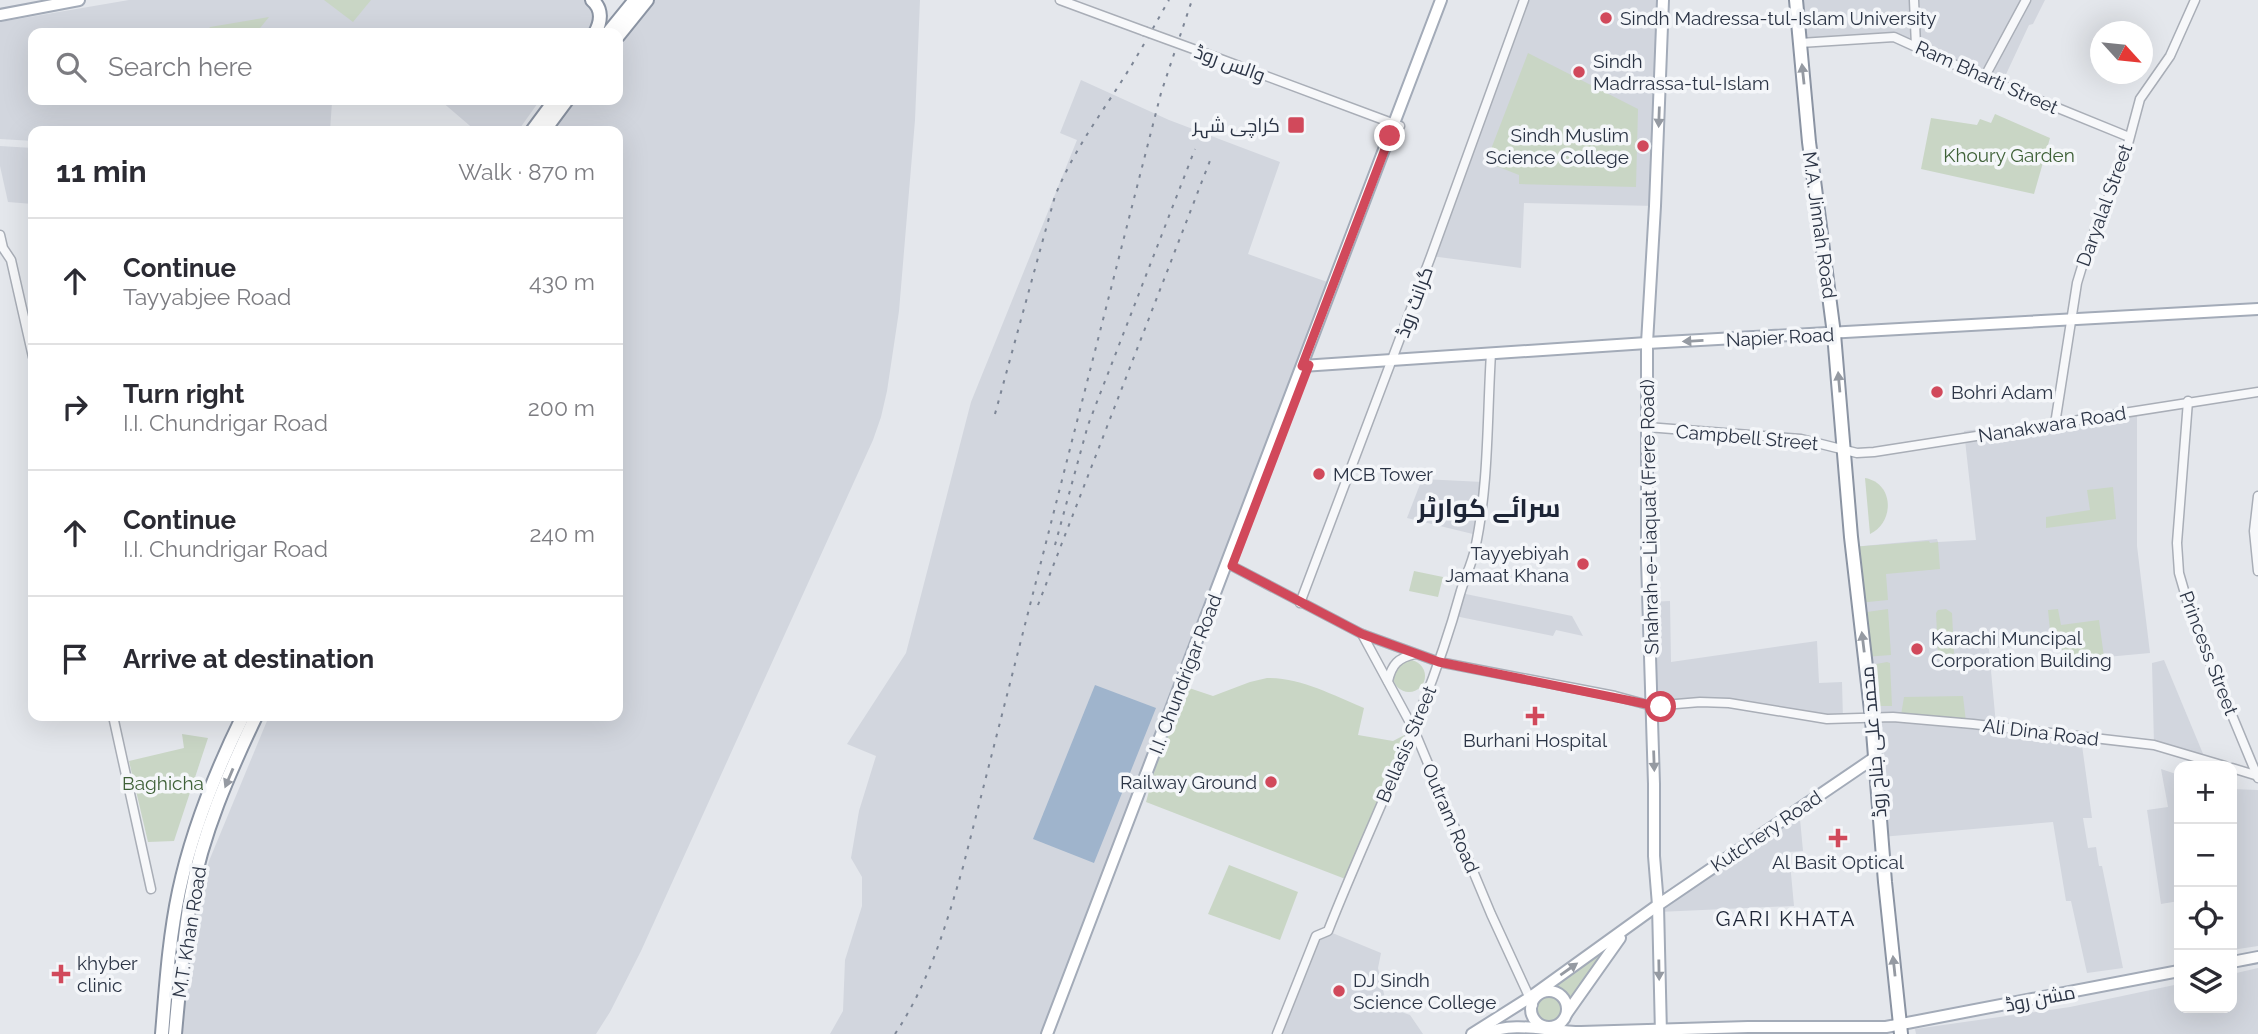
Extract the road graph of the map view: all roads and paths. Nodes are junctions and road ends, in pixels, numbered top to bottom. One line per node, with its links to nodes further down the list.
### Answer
1 (79, 0): 14 (main road)
2 (592, 0): 16 (highway)
3 (635, 0): 15 (highway)
4 (647, 0): 15 (highway)
5 (1060, 0): 24 (street, والس روڈ, bridge)
6 (1441, 0): 24 (main road, I.I. Chundrigar Road)
7 (1447, 0): 24 (main road, I.I. Chundrigar Road)
8 (1524, 0): 35 (street, گرانٹ روڈ)
9 (1663, 0): 33 (main road, Shahrah-e-Liaquat (Frere Road), one-way to 33)
10 (1796, 0): 19 (highway, M.A. Jinnah Road)
11 (1914, 0): 20 (street)
12 (2026, 0): 21 (street)
13 (2195, 0): 27 (street, Daryalal Street)
14 (0, 15)
15 (626, 19): 17 (highway); 18 (highway)
16 (598, 28)
17 (614, 28)
18 (622, 28)
19 (1800, 43): 20 (street, Ram Bharti Street); 31 (highway, M.A. Jinnah Road, one-way to 19)
20 (1916, 46): 21 (street, Ram Bharti Street)
21 (1984, 78): 27 (street, Ram Bharti Street)
22 (551, 105): 25 (highway)
23 (563, 105): 26 (highway)
24 (1397, 125): 36 (main road, I.I. Chundrigar Road)
25 (536, 126)
26 (548, 126)
27 (2129, 137): 30 (street, Daryalal Street)
28 (0, 234): 32 (street)
29 (2258, 309): 30 (main road, Napier Road)
30 (2072, 320): 31 (main road, Napier Road); 39 (street, Daryalal Street)
31 (1835, 334): 33 (main road, Napier Road, one-way to 33); 41 (highway, M.A. Jinnah Road, one-way to 31)
32 (28, 335)
33 (1647, 343): 34 (main road, Napier Road); 40 (main road, Shahrah-e-Liaquat (Frere Road))
34 (1491, 353): 35 (main road, Napier Road); 48 (street, Bellasis Street)
35 (1393, 359): 36 (main road, Napier Road); 45 (street, گرانٹ روڈ)
36 (1306, 366): 43 (main road, I.I. Chundrigar Road); 75 (main road, I.I. Chundrigar Road)
37 (2258, 392): 38 (street, Nanakwara Road)
38 (2188, 401): 39 (street, Nanakwara Road); 59 (street, Princess Street)
39 (2054, 424): 41 (street, Nanakwara Road)
40 (1647, 428): 41 (street, Campbell Street); 50 (main road, Shahrah-e-Liaquat (Frere Road))
41 (1845, 450): 51 (highway, محمد علی جناح روڈ, one-way to 41)
42 (2258, 496): 44 (street)
43 (1232, 566): 45 (street); 76 (main road, I.I. Chundrigar Road)
44 (2258, 571)
45 (1300, 603): 46 (street)
46 (1362, 634): 47 (street); 49 (street, Outram Road)
47 (1416, 654): 48 (street); 49 (street)
48 (1439, 662): 50 (street); 55 (street, Bellasis Street)
49 (1388, 681): 55 (street, Outram Road)
50 (1651, 706): 51 (street, Ali Dina Road); 61 (main road, Shahrah-e-Liaquat (Frere Road), one-way to 61)
51 (1872, 719): 56 (highway, محمد علی جناح روڈ); 57 (street, Ali Dina Road)
52 (114, 721): 60 (street)
53 (241, 721): 73 (highway, M.T. Khan Road)
54 (255, 721): 74 (highway, M.T. Khan Road, one-way to 74)
55 (1414, 730): 66 (street, Outram Road); 77 (street, Bellasis Street)
56 (1874, 758): 61 (main road, Kutchery Road); 70 (highway, محمد علی جناح روڈ, one-way to 56)
57 (2208, 761)
58 (2237, 770): 59 (street)
59 (2258, 776)
60 (151, 889)
61 (1658, 905): 62 (main road, Kutchery Road); 72 (main road, Shahrah-e-Liaquat (Frere Road), one-way to 72)
62 (1626, 930): 66 (main road, one-way to 62); 67 (main road)
63 (2258, 957): 64 (main road)
64 (2237, 961)
65 (2174, 972): 70 (main road, مشن روڈ)
66 (1531, 1001): 67 (main road); 68 (main road); 78 (main road)
67 (1567, 1013): 69 (main road)
68 (1534, 1027): 69 (main road); 71 (main road)
69 (1556, 1030): 72 (main road, مشن روڈ)
70 (1901, 1030): 72 (main road, مشن روڈ)
71 (1485, 1033)
72 (1661, 1033)
73 (162, 1034)
74 (174, 1034)
75 (1047, 1034)
76 (1053, 1034)
77 (1277, 1034)
78 (1472, 1034)

